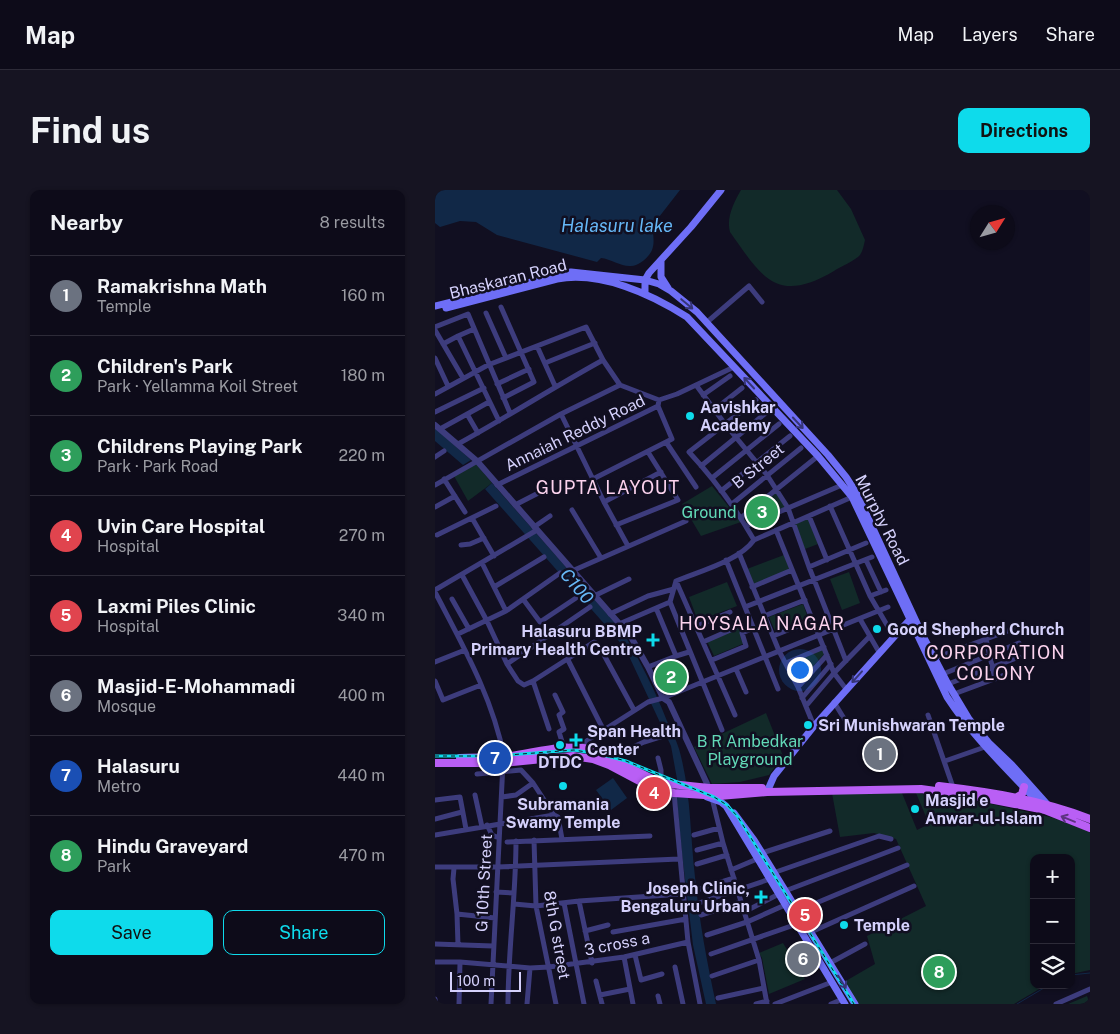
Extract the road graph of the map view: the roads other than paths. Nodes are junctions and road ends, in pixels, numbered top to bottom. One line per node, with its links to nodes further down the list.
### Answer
1 (721, 190): 2 (main road)
2 (661, 260): 3 (main road); 4 (main road)
3 (645, 280): 4 (main road, Murphy Road); 5 (main road); 7 (main road, Bhaskaran Road)
4 (671, 291): 11 (main road, Murphy Road, one-way to 11)
5 (645, 294): 9 (main road, Bhaskaran Road); 24 (main road, Murphy Road)
6 (762, 302): 11 (street)
7 (435, 306)
8 (501, 307): 18 (street)
9 (435, 311)
10 (485, 312): 20 (street)
11 (706, 323): 148 (main road, Murphy Road, one-way to 148)
12 (435, 329): 13 (street); 16 (street)
13 (474, 329): 14 (street); 23 (street)
14 (458, 336): 16 (street); 27 (street)
15 (595, 343): 17 (street); 21 (street); 22 (street)
16 (443, 344): 30 (street)
17 (537, 346): 18 (street); 22 (street)
18 (521, 353): 20 (street); 25 (street)
19 (435, 358): 26 (street)
20 (506, 358): 23 (street)
21 (603, 360): 33 (street); 35 (street)
22 (545, 363): 35 (street)
23 (489, 365): 27 (street); 31 (street)
24 (734, 367): 32 (street); 65 (main road, Murphy Road, one-way to 24)
25 (529, 369): 31 (street); 40 (street)
26 (441, 371): 28 (street); 34 (street)
27 (476, 372): 30 (street); 36 (street)
28 (435, 375)
29 (730, 376): 39 (street)
30 (463, 378): 34 (street)
31 (497, 384): 40 (street)
32 (696, 384): 39 (street); 41 (street)
33 (620, 385): 41 (street); 50 (street)
34 (448, 386): 38 (street)
35 (555, 386): 48 (street)
36 (484, 388): 43 (street); 46 (street)
37 (742, 388): 45 (street)
38 (435, 394)
39 (703, 395): 45 (street)
40 (503, 398): 48 (street)
41 (659, 400): 44 (street, Annaiah Reddy Road)
42 (756, 400): 52 (street)
43 (489, 402): 49 (street); 51 (street)
44 (657, 406): 58 (street); 60 (street, Annaiah Reddy Road)
45 (714, 410): 52 (street)
46 (435, 412)
47 (767, 412): 57 (street)
48 (510, 413): 51 (street)
49 (467, 414): 54 (street); 55 (street)
50 (561, 414): 60 (street); 67 (street)
51 (499, 421): 55 (street)
52 (725, 424): 57 (street); 69 (street)
53 (779, 424): 62 (street)
54 (438, 427): 59 (street)
55 (478, 432): 59 (street)
56 (789, 436): 68 (street)
57 (736, 437): 62 (street); 69 (street)
58 (666, 442): 64 (street); 78 (street)
59 (458, 444): 67 (street)
60 (577, 445): 74 (street); 75 (street, Annaiah Reddy Road)
61 (801, 448): 71 (street, B Street)
62 (747, 450): 68 (street); 72 (street)
63 (444, 451): 66 (street)
64 (648, 452): 70 (street); 74 (street)
65 (818, 456): 77 (main road, Murphy Road); 80 (street)
66 (435, 457)
67 (475, 461): 73 (street); 75 (street)
68 (757, 462): 71 (street); 81 (street)
69 (701, 466): 72 (street)
70 (661, 472): 84 (street); 99 (street)
71 (767, 475): 80 (street); 85 (street, B Street)
72 (712, 478): 81 (street)
73 (444, 479): 76 (street); 82 (street)
74 (593, 479): 84 (street)
75 (497, 484): 86 (street)
76 (435, 485)
77 (842, 485): 83 (main road, Murphy Road); 90 (street)
78 (696, 487)
79 (548, 488): 86 (street)
80 (777, 489): 90 (street); 95 (street)
81 (721, 491): 85 (street)
82 (455, 496): 89 (street); 92 (street)
83 (852, 497): 88 (street); 148 (main road, Murphy Road)
84 (604, 502): 99 (street)
85 (732, 504): 95 (street)
86 (515, 505): 101 (street)
87 (496, 506): 96 (street)
88 (830, 506): 94 (street); 109 (street)
89 (435, 507)
90 (788, 508): 98 (street); 100 (street)
91 (572, 510): 113 (street)
92 (465, 512)
93 (550, 516): 101 (street)
94 (809, 516): 98 (street); 115 (street)
95 (742, 517): 100 (street)
96 (472, 518): 103 (street); 104 (street)
97 (685, 521): 108 (street)
98 (793, 522): 102 (street); 118 (street)
99 (616, 525): 108 (street)
100 (746, 526): 105 (street)
101 (535, 530): 111 (street); 120 (street)
102 (776, 530): 105 (street); 119 (street)
103 (437, 535)
104 (484, 538): 107 (street); 111 (street)
105 (754, 540): 110 (street)
106 (866, 544): 109 (street)
107 (461, 545)
108 (628, 546): 113 (street)
109 (851, 550): 115 (street); 117 (street)
110 (739, 553): 114 (street); 128 (street)
111 (494, 556): 116 (street)
112 (544, 557): 127 (street)
113 (601, 558): 120 (street)
114 (726, 560): 125 (street); 140 (street)
115 (827, 560): 118 (street)
116 (482, 563): 122 (street); 127 (street)
117 (856, 563): 124 (street); 133 (street); 133 (street)
118 (809, 568): 124 (street)
119 (792, 570): 126 (street); 128 (street)
120 (573, 571): 132 (street)
121 (560, 573): 135 (street)
122 (462, 575): 130 (street); 151 (street)
123 (629, 579): 132 (street)
124 (814, 580): 126 (street); 157 (street)
125 (677, 581): 129 (street); 153 (street)
126 (799, 586): 136 (street); 138 (street)
127 (494, 587): 143 (street)
128 (752, 587): 138 (street)
129 (674, 589): 137 (street); 146 (street)
130 (435, 591): 159 (street, G 10th Street)
131 (579, 596): 135 (street)
132 (594, 596): 146 (street)
133 (870, 596): 144 (street)
134 (452, 599): 156 (street)
135 (523, 599): 143 (street)
136 (805, 600): 147 (street); 150 (street)
137 (669, 602): 142 (street); 170 (street)
138 (758, 602): 140 (street); 147 (street)
139 (591, 607): 182 (street)
140 (745, 607): 155 (street)
141 (888, 607): 144 (street)
142 (656, 608): 152 (street); 174 (street)
143 (506, 611): 151 (street)
144 (878, 611): 149 (street); 163 (street)
145 (730, 612): 153 (street)
146 (610, 614): 152 (street)
147 (764, 616): 161 (street)
148 (912, 617): 163 (main road); 177 (main road, Murphy Road); 217 (main road, Murphy Road)
149 (860, 619): 157 (street); 162 (street)
150 (813, 620): 160 (street); 161 (street)
151 (487, 621): 156 (street); 182 (street)
152 (619, 624): 185 (street)
153 (697, 626): 165 (street)
154 (735, 628): 165 (street)
155 (754, 628): 175 (street); 179 (street)
156 (469, 629): 159 (street)
157 (833, 629): 160 (street); 180 (street)
158 (1013, 630): 164 (street)
159 (458, 634): 168 (street, G 10th Street)
160 (819, 635): 167 (street); 169 (street)
161 (773, 636): 169 (street)
162 (870, 636): 171 (street); 180 (street)
163 (894, 636): 171 (main road)
164 (986, 639): 173 (street); 177 (street)
165 (703, 642): 179 (street)
166 (1019, 643): 173 (street)
167 (824, 647): 172 (street); 183 (street)
168 (465, 650): 181 (street); 197 (street, G 10th Street)
169 (779, 651): 175 (street); 183 (street)
170 (689, 652): 174 (street); 195 (street)
171 (879, 652): 199 (main road, one-way to 199)
172 (827, 655): 184 (street); 198 (street)
173 (989, 655): 187 (street); 190 (street)
174 (676, 656): 185 (street)
175 (765, 657): 188 (street); 200 (street)
176 (1019, 657): 187 (street)
177 (935, 658): 190 (main road, Murphy Road)
178 (568, 660): 194 (street); 208 (street); 214 (street)
179 (712, 660): 191 (street)
180 (846, 661): 189 (street)
181 (435, 662)
182 (507, 664): 194 (street)
183 (785, 664): 198 (street)
184 (831, 664): 189 (street); 204 (street)
185 (648, 667): 205 (street)
186 (1026, 667): 192 (street)
187 (992, 668): 192 (street); 196 (street)
188 (736, 669): 191 (street); 201 (street)
189 (834, 673): 199 (street); 207 (street)
190 (943, 674): 196 (main road, Murphy Road)
191 (717, 677): 195 (street); 209 (street)
192 (995, 679): 202 (street)
193 (435, 680): 197 (street)
194 (533, 681): 213 (street)
195 (702, 683): 205 (street); 215 (street)
196 (948, 684): 202 (main road, Murphy Road)
197 (481, 685): 227 (street, G 10th Street)
198 (798, 687): 204 (street)
199 (846, 688): 206 (main road)
200 (778, 689)
201 (746, 692)
202 (954, 694): 241 (main road, Murphy Road)
203 (555, 695): 219 (street)
204 (802, 698): 207 (street)
205 (661, 699): 208 (street); 235 (street)
206 (834, 702): 211 (street); 212 (main road)
207 (806, 706): 212 (street)
208 (634, 710): 214 (street)
209 (735, 715)
210 (928, 715): 225 (street)
211 (848, 725)
212 (814, 726): 232 (main road)
213 (549, 729)
214 (603, 729): 218 (street)
215 (722, 730)
216 (663, 736): 222 (street)
217 (985, 747): 225 (street); 231 (main road, Murphy Road)
218 (584, 748): 219 (main road); 220 (main road)
219 (565, 749): 227 (main road)
220 (593, 750): 222 (main road); 224 (main road)
221 (435, 758): 227 (main road)
222 (609, 758): 230 (main road)
223 (658, 758): 230 (street)
224 (592, 759): 227 (main road); 233 (main road)
225 (945, 761): 234 (street)
226 (435, 763): 227 (main road)
227 (503, 763): 228 (street); 229 (street); 237 (street, G 10th Street)
228 (477, 774)
229 (533, 783): 237 (street); 243 (street)
230 (661, 784): 233 (main road)
231 (1024, 788): 239 (main road); 241 (main road, Murphy Road)
232 (767, 790): 234 (main road); 235 (main road); 238 (main road)
233 (674, 791): 235 (main road); 266 (street)
234 (954, 791): 239 (main road); 241 (main road)
235 (705, 793): 238 (main road)
236 (475, 795): 247 (street)
237 (502, 797): 246 (street, G 10th Street)
238 (716, 797): 248 (street); 265 (main road)
239 (1016, 798): 241 (main road)
240 (435, 800): 242 (street)
241 (1042, 806): 245 (main road); 249 (main road, one-way to 241)
242 (463, 812): 244 (street); 250 (street)
243 (554, 815): 246 (street); 256 (street)
244 (435, 819)
245 (1090, 819)
246 (499, 824): 247 (street); 255 (street, G 10th Street)
247 (484, 826): 250 (street); 255 (street)
248 (719, 828): 253 (street); 261 (street)
249 (1090, 828)
250 (466, 830): 252 (street)
251 (830, 831): 265 (street)
252 (435, 835)
253 (693, 835)
254 (650, 836): 256 (street)
255 (499, 838): 270 (street, G 10th Street)
256 (562, 839): 258 (street)
257 (891, 839): 275 (street)
258 (534, 840): 260 (street); 268 (street, 8th G street)
259 (507, 842): 260 (street)
260 (516, 842): 271 (street)
261 (723, 843): 263 (street); 264 (street)
262 (897, 848): 281 (street)
263 (697, 850)
264 (727, 855): 267 (street); 274 (street)
265 (759, 856): 274 (street); 275 (main road)
266 (679, 859): 268 (street); 282 (street)
267 (697, 864)
268 (535, 865): 271 (street); 289 (street, 8th G street)
269 (907, 865): 290 (street)
270 (498, 866): 271 (street); 273 (street); 279 (street, G 10th Street)
271 (516, 866): 280 (street)
272 (435, 868): 273 (street)
273 (454, 868): 292 (street)
274 (731, 870): 276 (street)
275 (771, 876): 278 (street); 281 (main road)
276 (734, 878): 278 (street); 282 (street)
277 (914, 886): 301 (street)
278 (738, 890): 284 (street); 286 (street)
279 (496, 892): 280 (street); 294 (street, G 10th Street)
280 (514, 893): 287 (street)
281 (782, 893): 288 (main road); 290 (main road); 291 (street)
282 (685, 894): 283 (street); 295 (street)
283 (579, 901): 285 (street); 299 (street)
284 (741, 902): 291 (street); 293 (street)
285 (564, 903): 289 (street); 318 (street)
286 (699, 903)
287 (514, 904): 289 (street); 319 (street)
288 (785, 905): 296 (street); 297 (main road)
289 (537, 906): 320 (street, 8th G street)
290 (797, 910): 301 (main road)
291 (744, 912): 296 (street)
292 (457, 914): 294 (street); 307 (street)
293 (701, 915)
294 (495, 918): 308 (street, G 10th Street)
295 (686, 919): 300 (street); 304 (street)
296 (747, 922): 302 (street); 303 (street)
297 (797, 924): 303 (street); 326 (main road)
298 (609, 925): 299 (street)
299 (585, 931): 315 (street)
300 (613, 932)
301 (811, 932): 316 (main road)
302 (707, 935)
303 (752, 938): 309 (street); 312 (street)
304 (688, 942): 310 (street, 3 cross a); 347 (street)
305 (435, 944): 307 (street)
306 (865, 944): 316 (street)
307 (458, 945): 308 (street)
308 (493, 946): 317 (street, G 10th Street)
309 (711, 954)
310 (635, 955): 311 (street, 3 cross a); 323 (street)
311 (624, 957): 315 (street, 3 cross a); 328 (street)
312 (759, 960): 324 (street); 327 (street)
313 (435, 962): 314 (street, 3 cross a)
314 (460, 962): 317 (street, 3 cross a); 337 (street)
315 (592, 963): 318 (street, 3 cross a)
316 (829, 963): 351 (main road, one-way to 351)
317 (491, 965): 319 (street, 3 cross a); 338 (street, G 10th Street)
318 (576, 965): 320 (street, 3 cross a); 342 (street)
319 (508, 966): 322 (street, 3 cross a); 339 (street)
320 (549, 967): 322 (street, 3 cross a); 341 (street, 8th G street)
321 (675, 967): 346 (street)
322 (530, 968): 340 (street)
323 (662, 974)
324 (712, 976)
325 (596, 981): 330 (street)
326 (832, 982): 334 (main road); 349 (street)
327 (764, 988): 332 (street); 335 (street)
328 (630, 989): 330 (street); 344 (street)
329 (1090, 990): 352 (street)
330 (600, 995): 343 (street)
331 (657, 996): 345 (street)
332 (718, 998)
333 (435, 999): 336 (street)
334 (844, 1002): 350 (street)
335 (767, 1003): 348 (street)
336 (436, 1004)
337 (459, 1004)
338 (491, 1004)
339 (508, 1004)
340 (527, 1004)
341 (556, 1004)
342 (583, 1004)
343 (602, 1004)
344 (633, 1004)
345 (660, 1004)
346 (683, 1004)
347 (700, 1004)
348 (756, 1004)
349 (775, 1004)
350 (831, 1004)
351 (855, 1004)
352 (1056, 1004)

